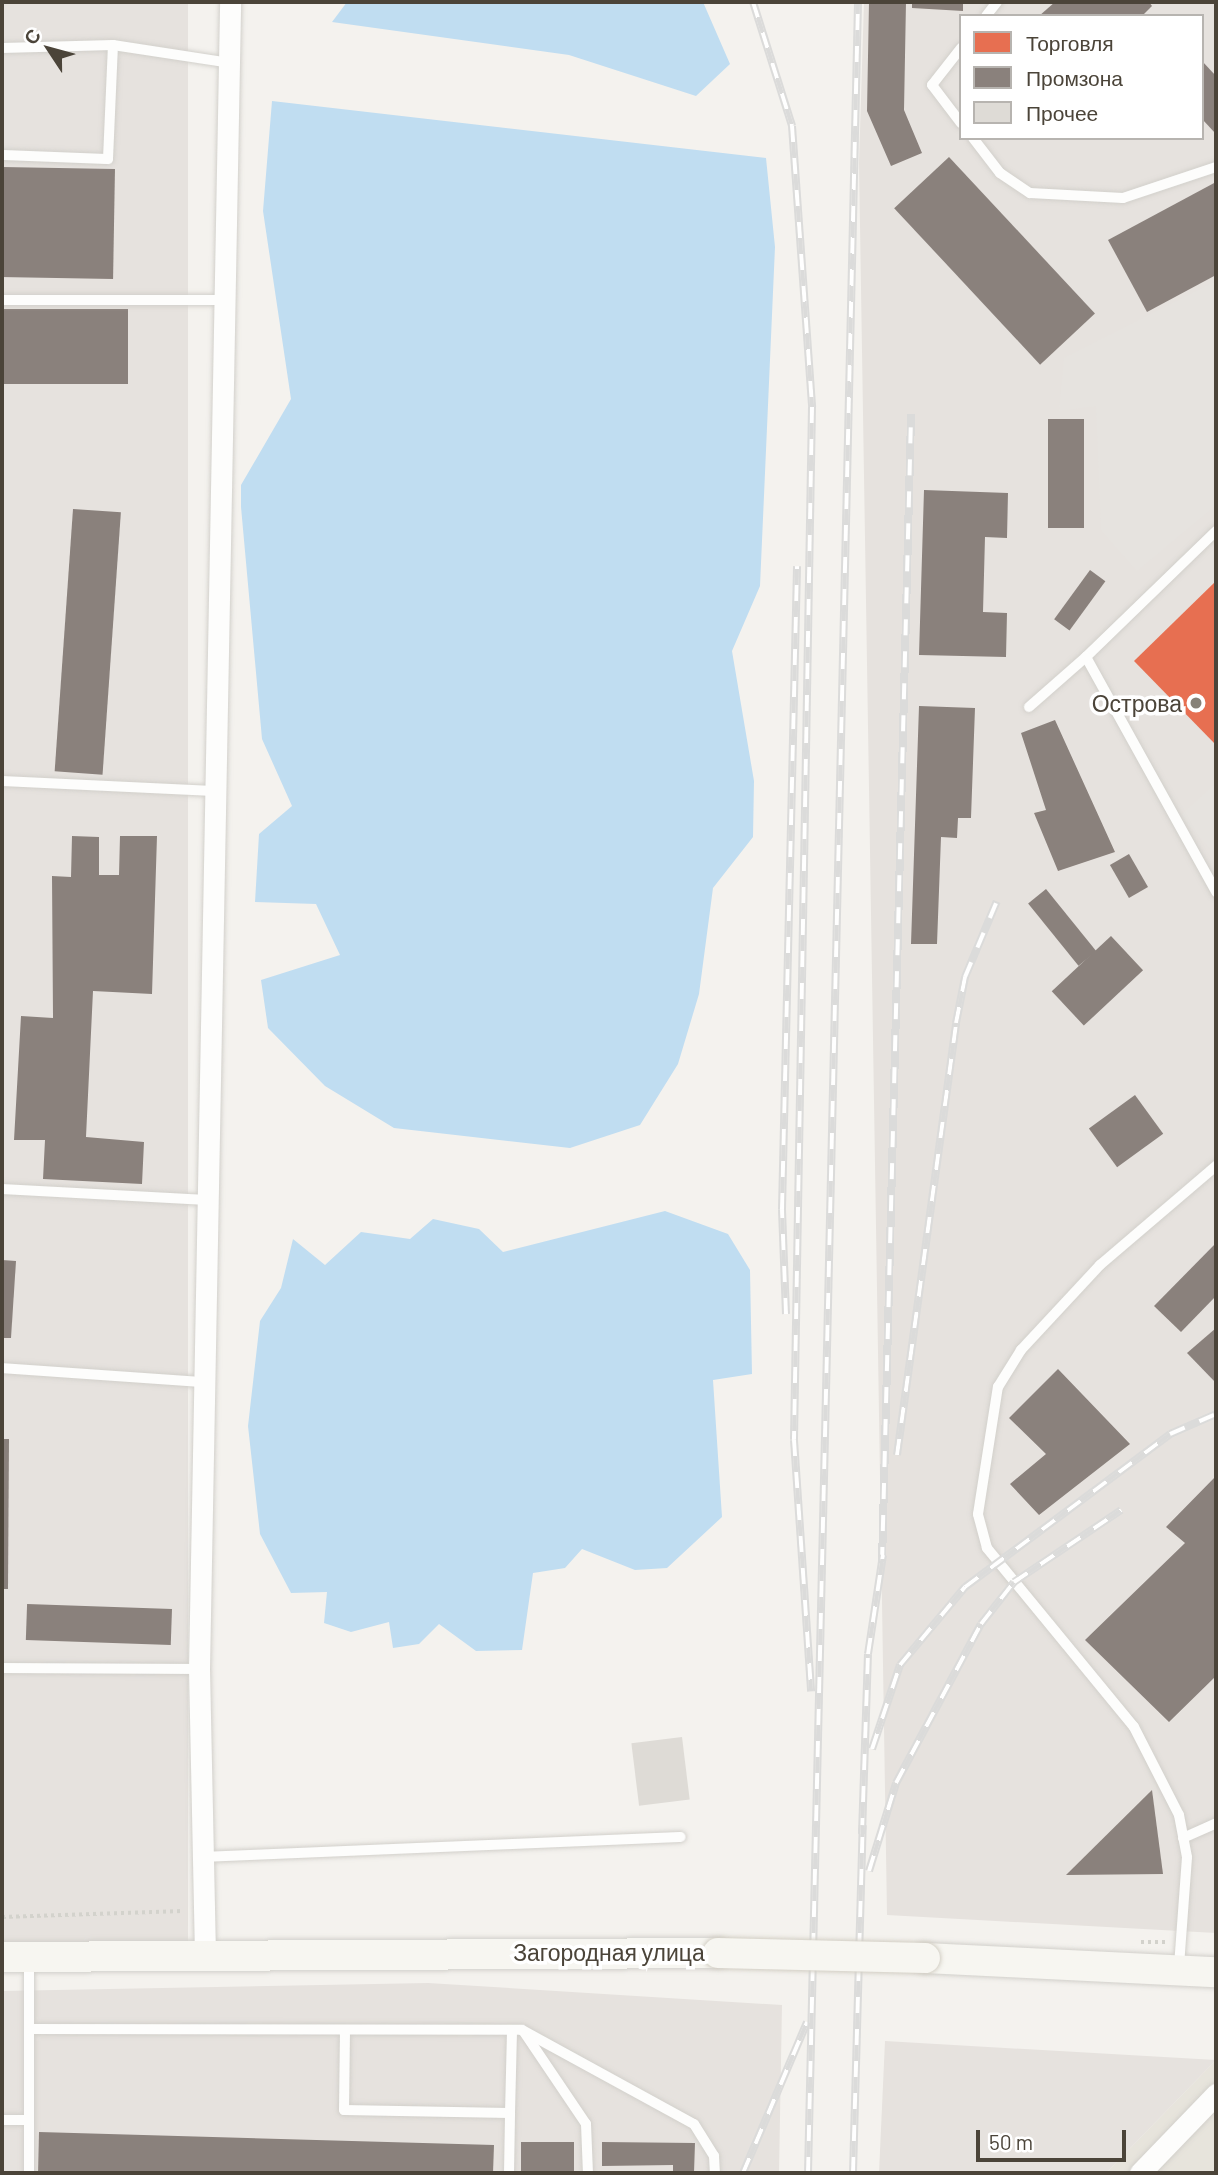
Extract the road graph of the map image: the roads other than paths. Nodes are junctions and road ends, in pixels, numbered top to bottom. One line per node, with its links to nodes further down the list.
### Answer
1 (230, 2): 5 (street)
2 (113, 45): 3 (lane); 5 (lane); 8 (lane)
3 (2, 48)
4 (959, 51): 6 (lane)
5 (230, 63): 11 (street)
6 (959, 120)
7 (975, 140): 9 (lane)
8 (2, 155)
9 (1216, 166)
10 (2, 299): 11 (lane)
11 (223, 300): 16 (street)
12 (1216, 530): 13 (lane)
13 (1086, 657): 14 (lane); 17 (lane)
14 (1029, 707)
15 (2, 781): 16 (lane)
16 (214, 791): 20 (street)
17 (1216, 892)
18 (1216, 1166): 27 (lane)
19 (2, 1189): 20 (lane)
20 (207, 1200): 22 (street)
21 (2, 1368): 22 (lane)
22 (204, 1382): 24 (street)
23 (2, 1668): 24 (lane)
24 (199, 1670): 28 (street)
25 (1216, 1823): 27 (lane)
26 (681, 1837): 28 (lane)
27 (1183, 1838): 31 (lane)
28 (201, 1857): 29 (street)
29 (205, 1955): 30 (main road, Загородная улица); 31 (main road, Загородная улица, bridge)
30 (15, 1958): 33 (lane)
31 (1179, 1966): 32 (main road, Загородная улица)
32 (1216, 1972)
33 (29, 2029): 34 (lane); 39 (lane)
34 (345, 2030): 35 (lane); 37 (lane)
35 (517, 2030): 37 (lane); 42 (lane); 43 (lane)
36 (1216, 2094): 44 (street)
37 (510, 2113): 41 (lane)
38 (2, 2120): 39 (lane)
39 (29, 2120): 40 (lane)
40 (29, 2173)
41 (509, 2173)
42 (588, 2173)
43 (715, 2173)
44 (1140, 2173)

